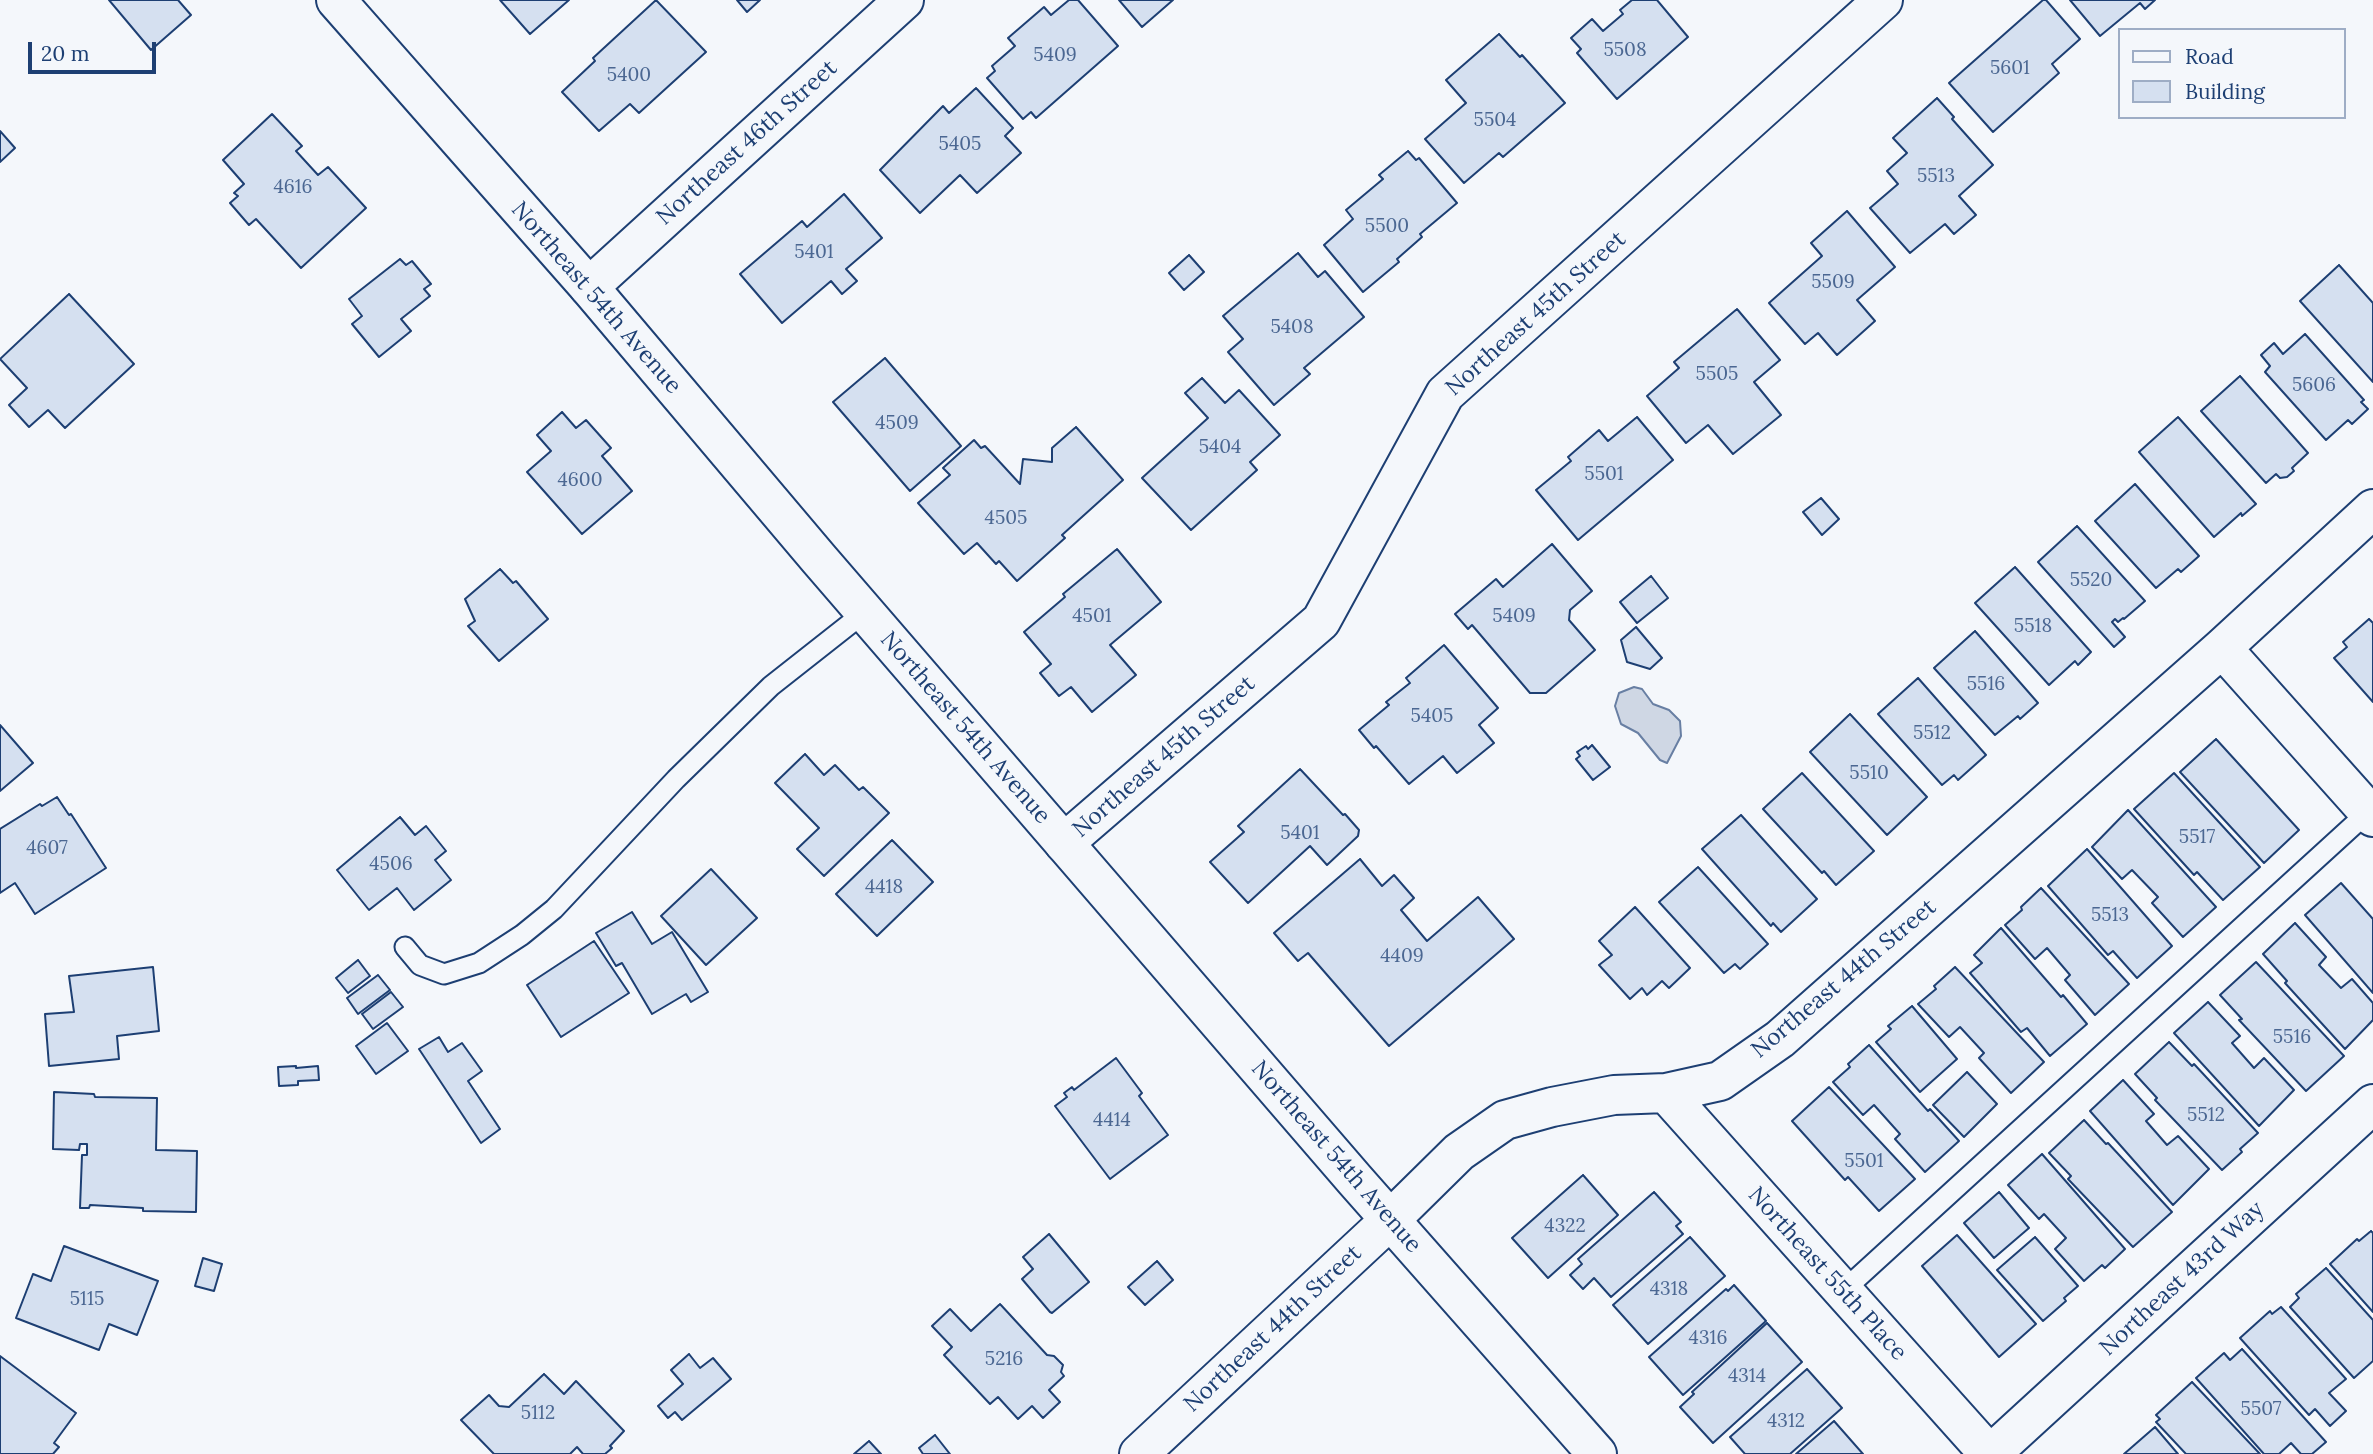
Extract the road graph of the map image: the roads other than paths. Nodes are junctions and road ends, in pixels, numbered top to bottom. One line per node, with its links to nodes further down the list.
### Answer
1 (336, 0): 4 (street, Northeast 54th Avenue)
2 (905, 0): 4 (street, Northeast 46th Street)
3 (1883, 0): 9 (street, Northeast 45th Street)
4 (589, 287): 6 (street, Northeast 54th Avenue)
5 (2373, 509): 7 (street, Northeast 44th Street)
6 (865, 612): 9 (street, Northeast 54th Avenue); 10 (lane)
7 (2222, 648): 8 (street); 11 (street, Northeast 44th Street)
8 (2371, 815): 14 (lane)
9 (1064, 843): 13 (street, Northeast 54th Avenue)
10 (405, 947)
11 (1666, 1093): 13 (street, Northeast 44th Street); 14 (street, Northeast 55th Place)
12 (2373, 1104): 17 (street, Northeast 43rd Way)
13 (1390, 1220): 15 (street, Northeast 44th Street); 16 (street, Northeast 54th Avenue)
14 (1843, 1291): 17 (street, Northeast 55th Place)
15 (1139, 1454)
16 (1597, 1454)
17 (1990, 1454)

